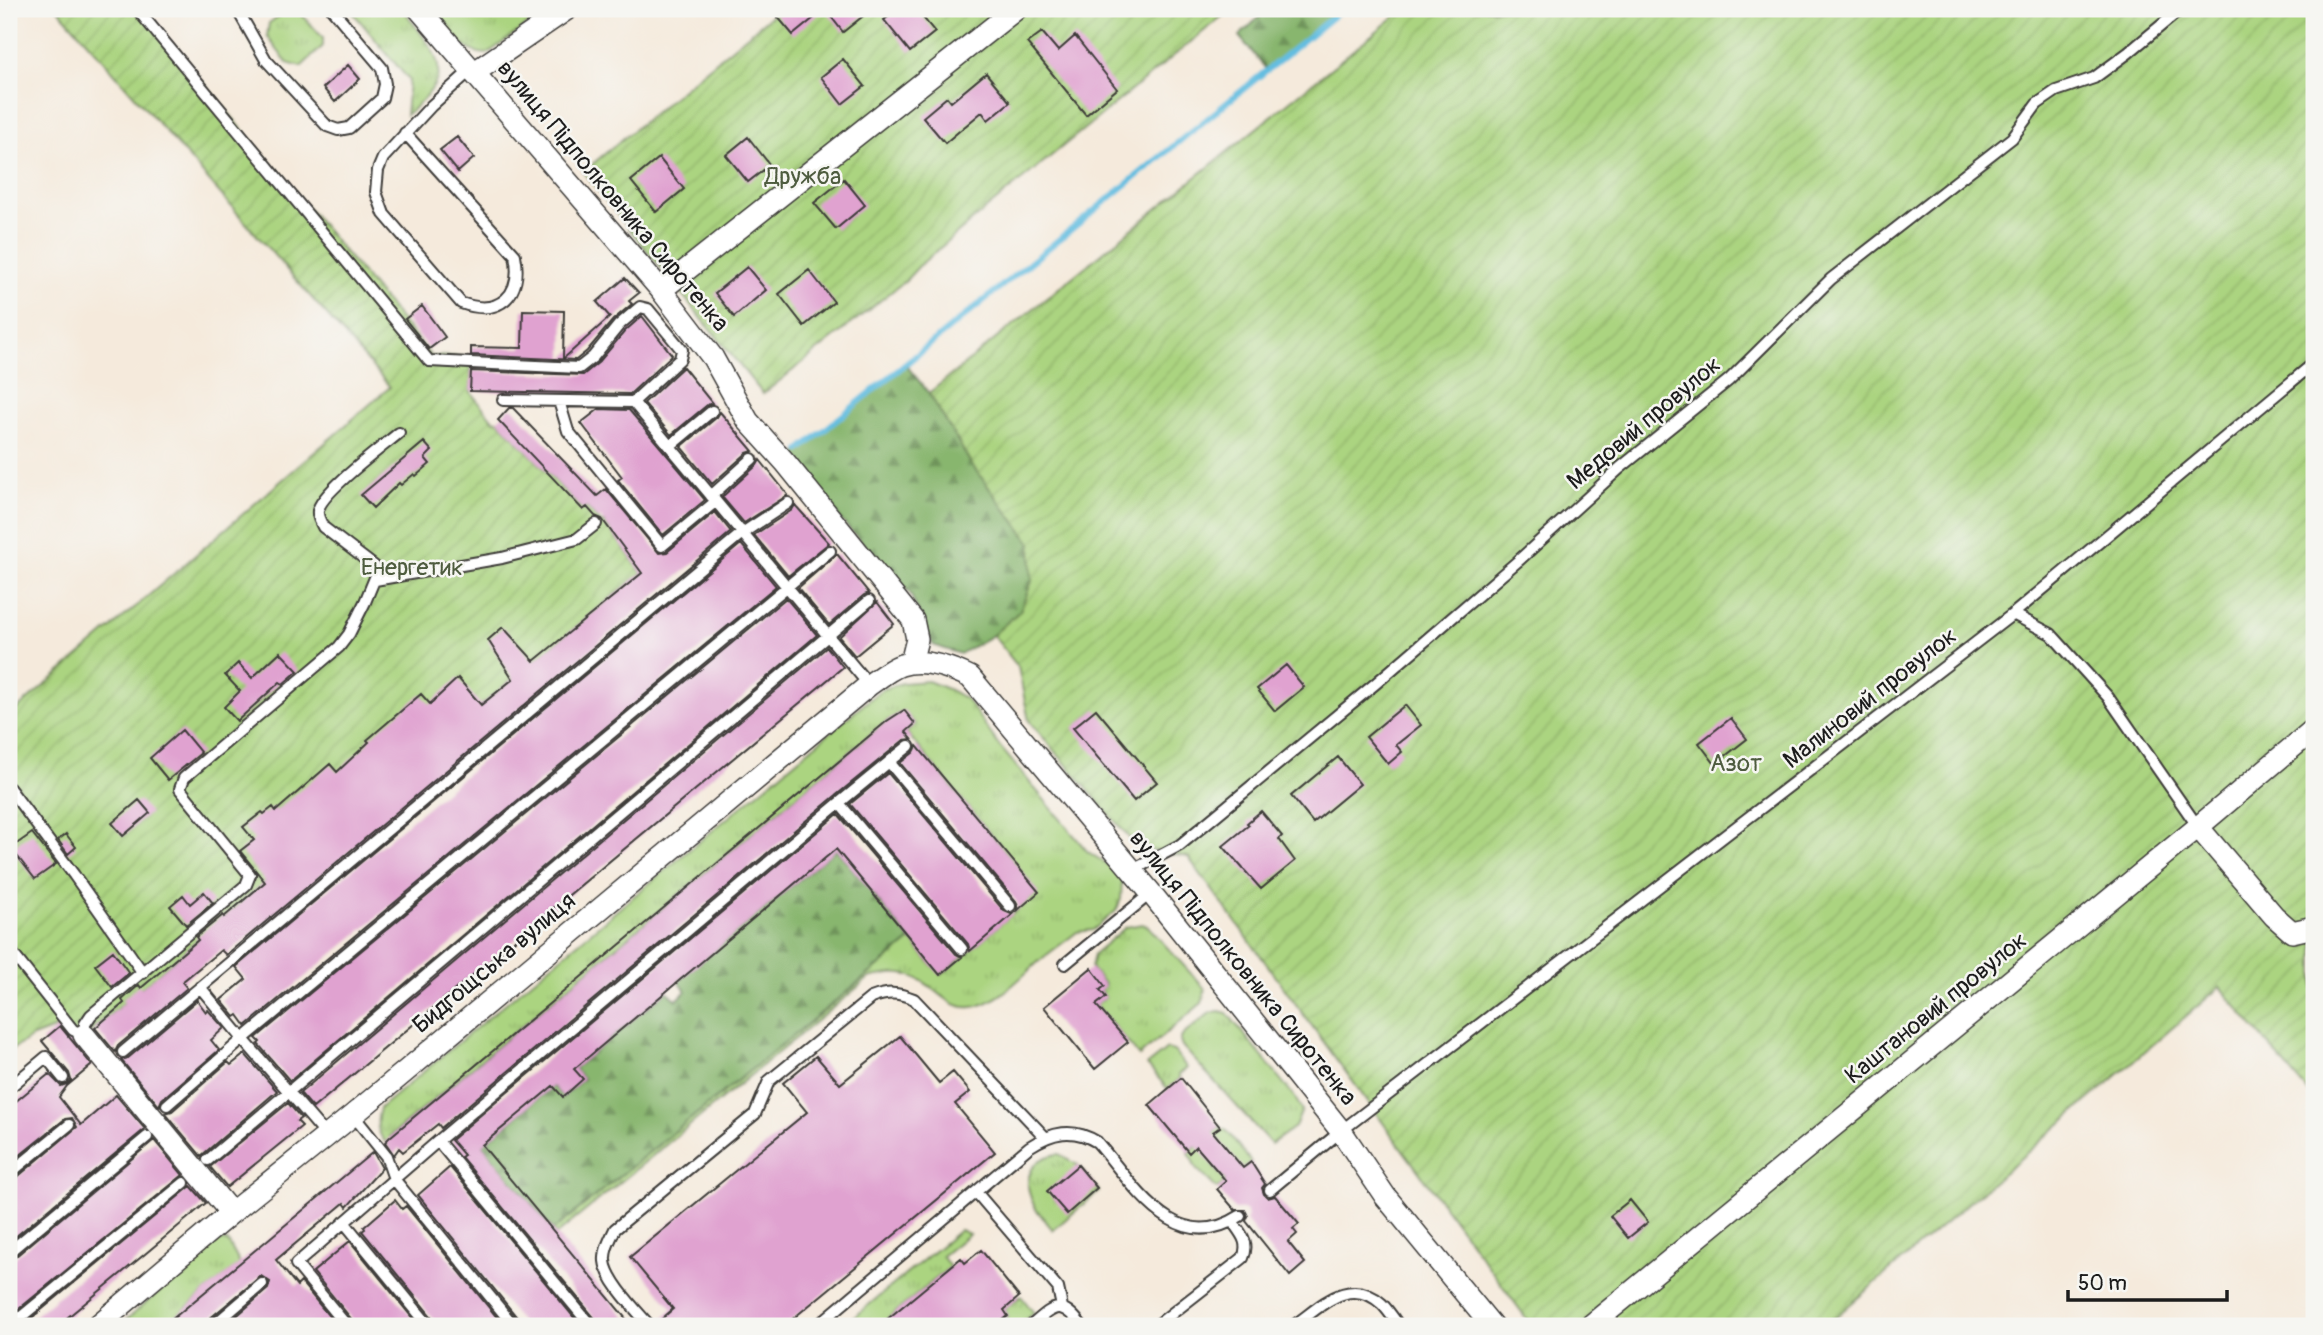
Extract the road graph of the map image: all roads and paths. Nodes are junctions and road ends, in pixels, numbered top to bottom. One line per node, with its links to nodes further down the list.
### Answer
1 (137, 9): 14 (lane)
2 (237, 9): 3 (lane)
3 (332, 9)
4 (419, 9): 8 (street, вулиця Підполковника Сиротенка)
5 (567, 9): 8 (street)
6 (1016, 9): 10 (street)
7 (2181, 9): 37 (lane, Медовий провулок)
8 (474, 70): 9 (lane); 10 (street, вулиця Підполковника Сиротенка)
9 (405, 133): 9 (lane)
10 (661, 290): 29 (street, вулиця Підполковника Сиротенка)
11 (2314, 363): 27 (lane, Малиновий провулок)
12 (503, 400): 13 (lane)
13 (559, 401): 14 (lane); 19 (lane)
14 (633, 402): 17 (lane)
15 (712, 411): 17 (lane)
16 (399, 433): 24 (lane)
17 (670, 446): 19 (lane)
18 (752, 459): 19 (lane)
19 (713, 499): 22 (lane)
20 (788, 503): 22 (lane)
21 (596, 524): 24 (lane)
22 (741, 534): 25 (lane); 45 (lane)
23 (830, 551): 25 (lane)
24 (375, 580): 44 (lane)
25 (786, 587): 28 (lane); 47 (lane)
26 (869, 601): 28 (lane)
27 (2013, 614): 36 (lane); 55 (lane, Малиновий провулок)
28 (828, 635): 30 (lane); 51 (lane)
29 (911, 663): 30 (street, Бидгощська вулиця); 37 (street, вулиця Підполковника Сиротенка)
30 (869, 685): 53 (street, Бидгощська вулиця)
31 (2314, 729): 36 (street, Каштановий провулок)
32 (909, 746): 33 (lane)
33 (889, 762): 35 (lane); 39 (lane)
34 (9, 788): 44 (lane)
35 (839, 803): 41 (lane); 59 (lane)
36 (2198, 828): 40 (street); 86 (street, Каштановий провулок)
37 (1131, 871): 38 (street, вулиця Підполковника Сиротенка)
38 (1151, 893): 43 (lane); 55 (street, вулиця Підполковника Сиротенка)
39 (1010, 906)
40 (2314, 927)
41 (962, 948)
42 (9, 949): 46 (lane)
43 (1065, 964)
44 (143, 973): 46 (lane)
45 (200, 987): 47 (lane); 48 (lane)
46 (84, 1035): 66 (street)
47 (243, 1039): 51 (lane); 52 (lane)
48 (123, 1052)
49 (63, 1078): 50 (lane)
50 (9, 1088)
51 (288, 1091): 56 (lane); 60 (lane)
52 (167, 1105)
53 (353, 1115): 56 (street, Бидгощська вулиця); 62 (lane)
54 (69, 1125): 61 (lane)
55 (1341, 1131): 64 (lane, Малиновий провулок); 85 (street, вулиця Підполковника Сиротенка)
56 (326, 1135): 66 (street, Бидгощська вулиця)
57 (1045, 1136): 65 (lane); 78 (lane); 82 (lane)
58 (147, 1137): 68 (lane)
59 (438, 1141): 62 (lane); 77 (lane)
60 (208, 1160)
61 (9, 1174)
62 (394, 1179): 67 (lane); 76 (lane)
63 (184, 1184): 71 (lane)
64 (1270, 1190)
65 (976, 1192): 70 (lane); 79 (lane)
66 (231, 1213): 72 (street, Бидгощська вулиця)
67 (344, 1222): 74 (lane); 75 (lane)
68 (9, 1252)
69 (262, 1284): 73 (lane)
70 (1062, 1307): 80 (lane); 81 (lane)
71 (10, 1326)
72 (97, 1326)
73 (213, 1326)
74 (347, 1326)
75 (429, 1326)
76 (514, 1326)
77 (591, 1326)
78 (650, 1326)
79 (817, 1326)
80 (1031, 1326)
81 (1082, 1326)
82 (1156, 1326)
83 (1293, 1326): 84 (lane)
84 (1399, 1326)
85 (1492, 1326)
86 (1590, 1326)

